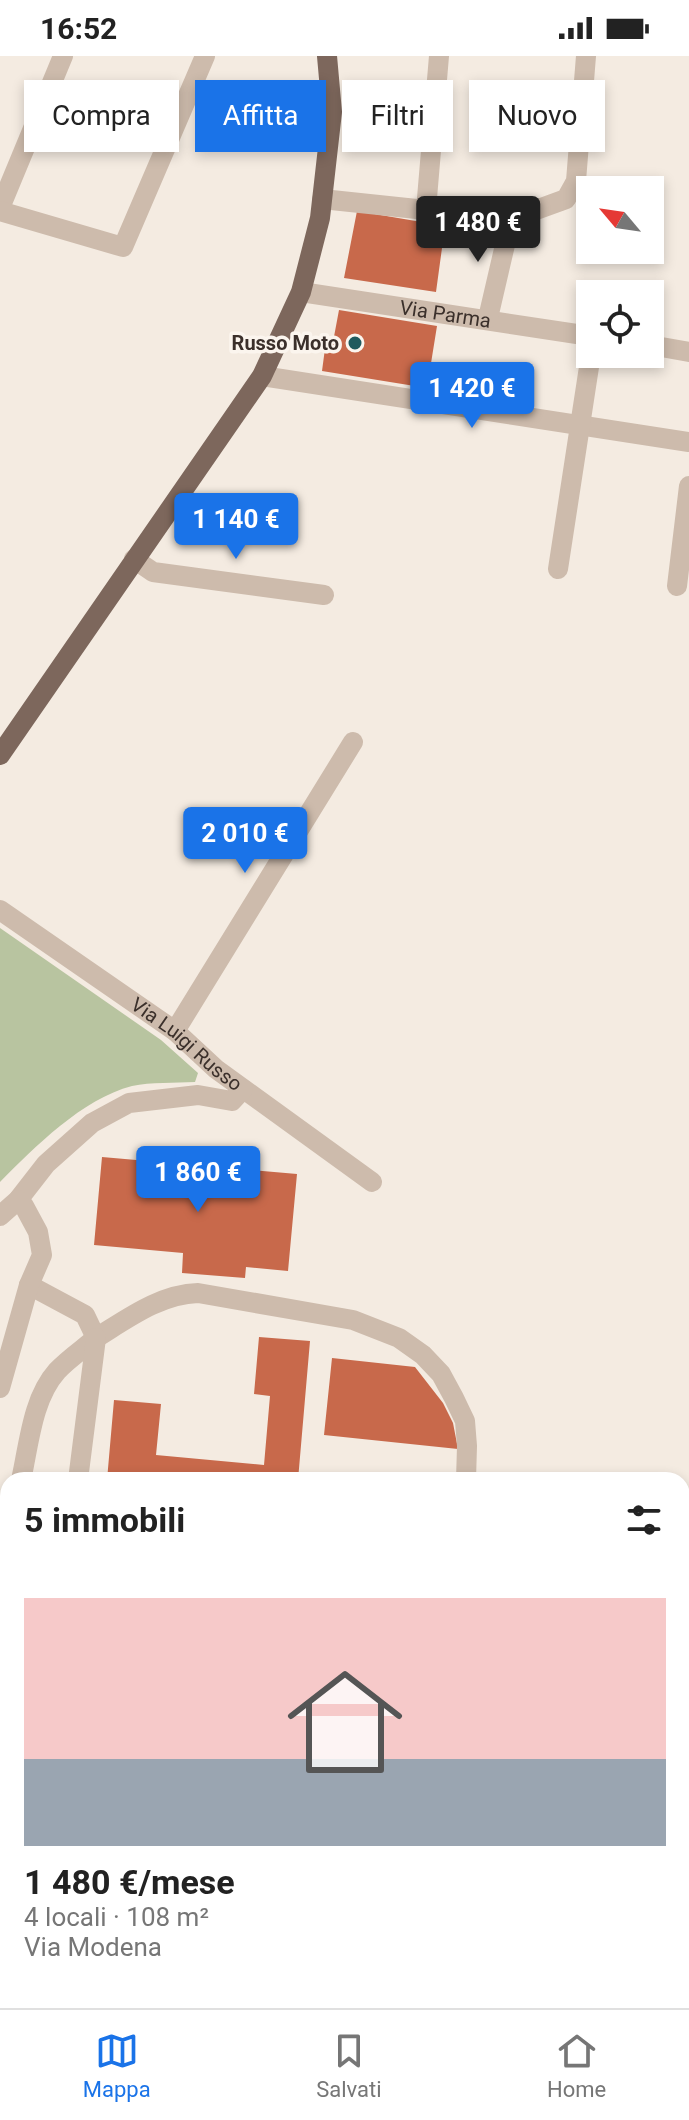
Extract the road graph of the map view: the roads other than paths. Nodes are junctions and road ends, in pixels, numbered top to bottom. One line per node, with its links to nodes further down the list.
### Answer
1 (63, 56): 7 (street)
2 (205, 56): 7 (street)
3 (327, 56): 6 (main road)
4 (439, 56): 8 (street)
5 (586, 56): 9 (street)
6 (322, 199): 8 (street); 10 (main road)
7 (0, 210)
8 (426, 210): 9 (street)
9 (511, 219): 11 (street)
10 (301, 292): 11 (street, Via Parma); 16 (main road)
11 (488, 318): 12 (street, Via Parma)
12 (576, 334)
13 (664, 348): 14 (street)
14 (689, 352)
15 (589, 368): 17 (street)
16 (262, 376): 17 (street); 20 (main road)
17 (579, 425): 18 (street); 21 (street)
18 (689, 442)
19 (689, 486): 22 (street)
20 (134, 559): 23 (street); 25 (main road)
21 (558, 569)
22 (677, 586)
23 (324, 595)
24 (353, 742): 27 (street)
25 (0, 755)
26 (0, 910): 27 (street, Via Luigi Russo)
27 (175, 1031): 28 (street, Via Luigi Russo)
28 (243, 1089): 29 (street, Via Luigi Russo); 30 (street)
29 (372, 1182)
30 (18, 1200): 31 (street); 32 (street)
31 (0, 1216)
32 (29, 1285): 33 (street); 34 (street)
33 (96, 1338): 35 (street); 36 (street); 37 (street)
34 (0, 1388)
35 (23, 1472)
36 (79, 1472)
37 (466, 1472)

